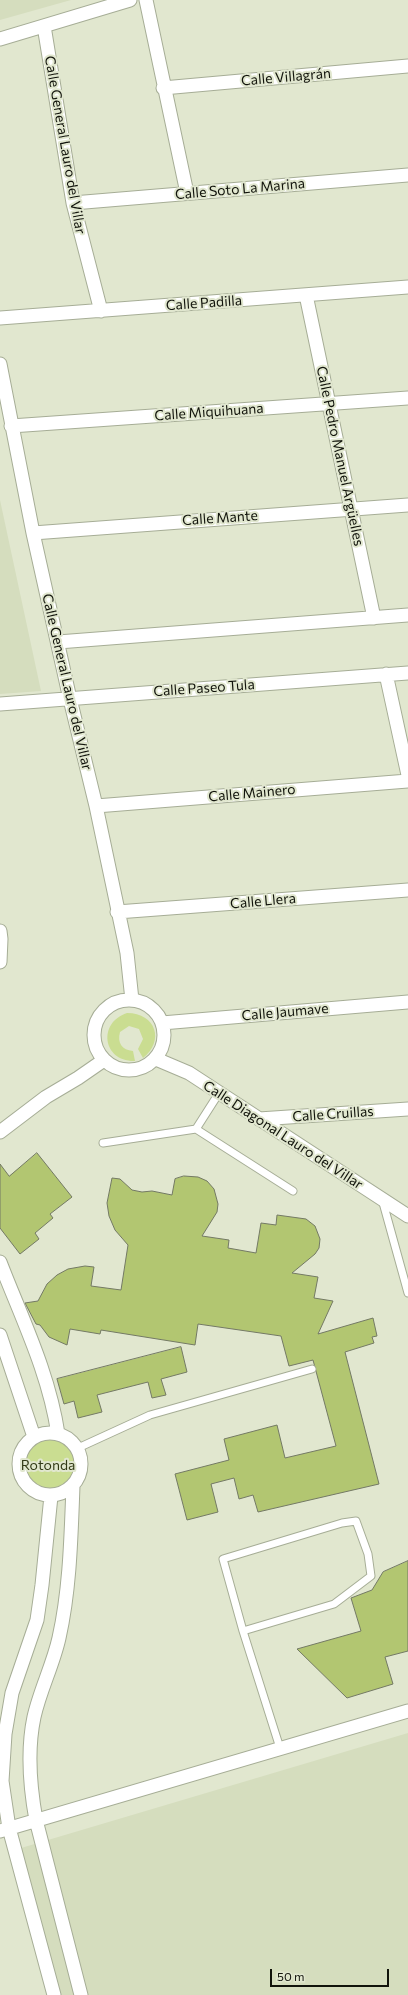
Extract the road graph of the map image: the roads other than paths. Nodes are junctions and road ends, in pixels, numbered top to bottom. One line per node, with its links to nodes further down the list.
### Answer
1 (130, 0): 3 (street)
2 (146, 0): 6 (street)
3 (44, 26): 4 (street); 9 (street, Calle General Lauro del Villar)
4 (0, 39)
5 (408, 66): 6 (street, Calle Villagrán)
6 (163, 88): 8 (street)
7 (408, 176): 8 (street, Calle Soto La Marina)
8 (187, 193): 9 (street, Calle Soto La Marina)
9 (73, 203): 12 (street, Calle General Lauro del Villar)
10 (408, 287): 11 (street, Calle Padilla)
11 (306, 295): 12 (street, Calle Padilla); 16 (street, Calle Pedro Manuel Argüelles)
12 (101, 311): 13 (street, Calle Padilla)
13 (0, 318)
14 (0, 364): 17 (street, Calle General Lauro del Villar)
15 (408, 398): 16 (street, Calle Miquihuana)
16 (328, 403): 17 (street, Calle Miquihuana); 19 (street, Calle Pedro Manuel Argüelles)
17 (11, 426): 20 (street, Calle General Lauro del Villar)
18 (408, 505): 19 (street, Calle Mante)
19 (350, 508): 20 (street, Calle Mante); 22 (street, Calle Pedro Manuel Argüelles)
20 (33, 532): 23 (street, Calle General Lauro del Villar)
21 (408, 615): 22 (street)
22 (374, 618): 23 (street)
23 (58, 642): 26 (street, Calle General Lauro del Villar)
24 (408, 673): 25 (street, Calle Paseo Tula)
25 (386, 674): 26 (street, Calle Paseo Tula); 28 (street)
26 (70, 699): 27 (street, Calle Paseo Tula); 30 (street, Calle General Lauro del Villar)
27 (0, 704)
28 (408, 775)
29 (408, 781): 30 (street, Calle Mainero)
30 (96, 806): 32 (street, Calle General Lauro del Villar)
31 (408, 890): 32 (street, Calle Llera)
32 (117, 912): 35 (street, Calle General Lauro del Villar)
33 (0, 932): 34 (street)
34 (0, 962)
35 (132, 1000): 37 (street); 39 (street)
36 (408, 1002): 37 (street, Calle Jaumave)
37 (162, 1022): 38 (street)
38 (156, 1059): 39 (street); 40 (street, Calle Diagonal Lauro del Villar)
39 (104, 1060): 44 (street)
40 (219, 1093): 42 (street, Calle Diagonal Lauro del Villar); 43 (lane)
41 (408, 1109): 42 (street, Calle Cruillas)
42 (259, 1119): 47 (street, Calle Diagonal Lauro del Villar)
43 (196, 1129): 45 (lane); 46 (lane)
44 (0, 1132)
45 (103, 1143)
46 (293, 1191)
47 (382, 1199): 48 (street, Calle Diagonal Lauro del Villar); 50 (lane)
48 (408, 1216)
49 (0, 1262): 54 (street)
50 (408, 1292)
51 (0, 1335): 52 (street)
52 (4, 1359): 55 (street)
53 (312, 1369): 56 (lane)
54 (58, 1434): 55 (street); 56 (street)
55 (34, 1437): 58 (street)
56 (78, 1448): 57 (street)
57 (73, 1486): 58 (street); 62 (street)
58 (51, 1496): 63 (street)
59 (243, 1631): 59 (lane); 61 (lane)
60 (408, 1711): 61 (street)
61 (280, 1748): 62 (street)
62 (36, 1820): 63 (street); 65 (street)
63 (5, 1829): 64 (street)
64 (54, 1995)
65 (81, 1995)

